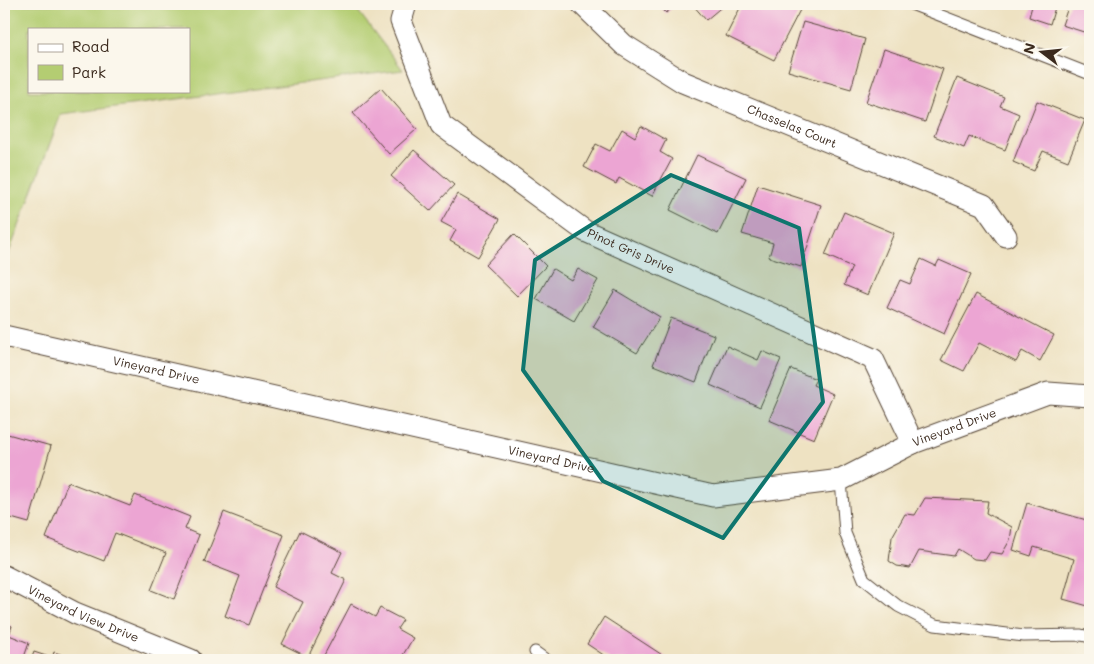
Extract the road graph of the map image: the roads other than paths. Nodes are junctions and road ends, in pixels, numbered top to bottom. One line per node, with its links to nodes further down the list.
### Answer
1 (406, 4): 8 (street, Pinot Gris Drive)
2 (582, 4): 5 (street, Chasselas Court)
3 (912, 4): 4 (lane)
4 (1090, 74)
5 (1006, 236)
6 (4, 336): 9 (street, Vineyard Drive)
7 (1090, 396): 8 (street, Vineyard Drive)
8 (913, 443): 9 (street, Vineyard Drive)
9 (841, 480): 11 (lane)
10 (4, 576): 13 (street, Vineyard View Drive)
11 (1090, 637)
12 (535, 652): 14 (lane)
13 (191, 660)
14 (546, 660)

